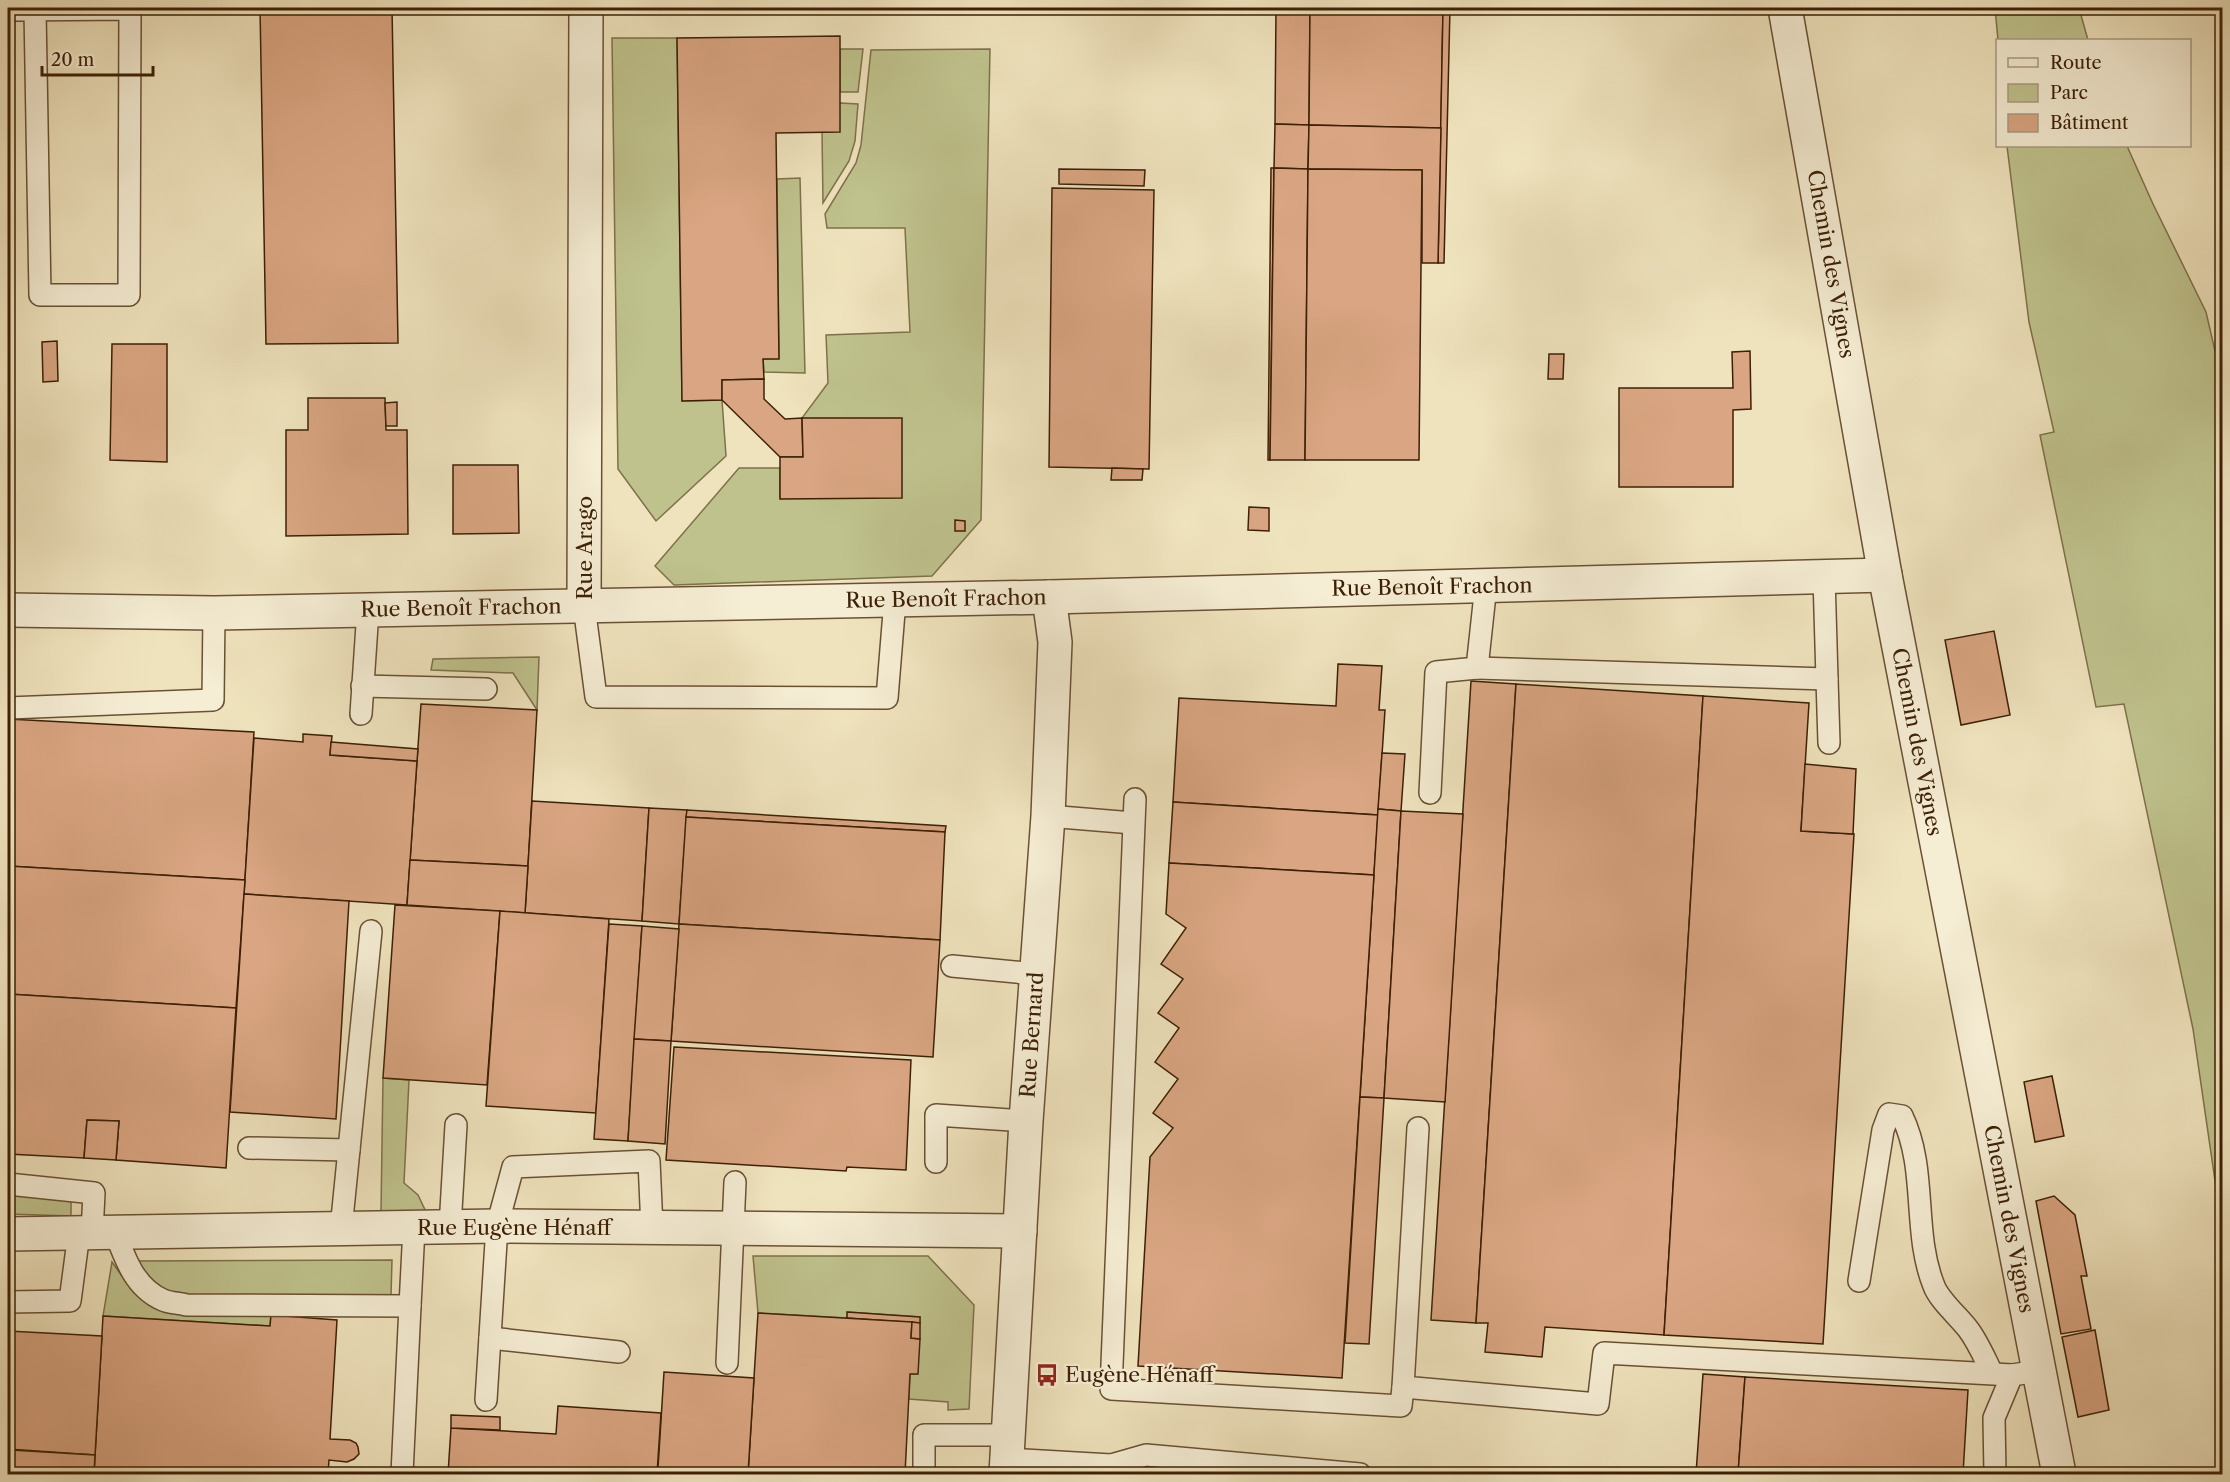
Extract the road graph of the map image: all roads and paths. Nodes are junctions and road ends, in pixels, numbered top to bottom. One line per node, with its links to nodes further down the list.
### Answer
1 (586, 8): 10 (street, Rue Arago)
2 (1785, 8): 5 (street, Chemin des Vignes)
3 (8, 10): 4 (lane)
4 (35, 10): 4 (lane)
5 (1885, 575): 6 (street, Rue Benoît Frachon); 51 (street, Chemin des Vignes)
6 (1824, 577): 7 (street, Rue Benoît Frachon); 15 (lane)
7 (1486, 585): 8 (street, Rue Benoît Frachon); 14 (lane)
8 (1049, 597): 9 (street, Rue Benoît Frachon); 23 (street, Rue Bernard)
9 (895, 600): 10 (street, Rue Benoît Frachon); 10 (lane, Rue Arago)
10 (584, 606): 12 (street, Rue Benoît Frachon)
11 (8, 610): 13 (street, Rue Benoît Frachon)
12 (368, 610): 13 (street, Rue Benoît Frachon); 16 (lane)
13 (214, 613): 18 (lane)
14 (1477, 668): 15 (lane); 21 (lane)
15 (1827, 679): 20 (lane)
16 (362, 686): 17 (lane); 19 (lane)
17 (486, 689)
18 (8, 708)
19 (361, 714)
20 (1829, 743)
21 (1430, 793)
22 (1135, 799): 24 (lane)
23 (1048, 816): 24 (lane); 27 (street, Rue Bernard)
24 (1133, 823): 52 (lane)
25 (371, 931): 32 (lane)
26 (952, 966): 27 (lane)
27 (1036, 974): 28 (street, Rue Bernard)
28 (1026, 1121): 33 (lane); 42 (street, Rue Bernard)
29 (456, 1125): 37 (lane)
30 (1419, 1128): 52 (lane)
31 (249, 1148): 32 (lane)
32 (349, 1150): 38 (lane)
33 (936, 1162)
34 (735, 1182): 41 (lane)
35 (8, 1184): 43 (lane)
36 (497, 1226): 37 (street, Rue Eugène Hénaff); 40 (street, Rue Eugène Hénaff); 40 (lane); 48 (lane)
37 (450, 1227): 39 (street, Rue Eugène Hénaff)
38 (342, 1228): 39 (street, Rue Eugène Hénaff); 43 (street, Rue Eugène Hénaff)
39 (414, 1228): 47 (lane)
40 (652, 1228): 41 (street, Rue Eugène Hénaff)
41 (732, 1228): 42 (street, Rue Eugène Hénaff); 50 (lane)
42 (1020, 1231): 54 (street, Rue Bernard)
43 (95, 1232): 44 (street, Rue Eugène Hénaff); 46 (lane); 47 (lane)
44 (8, 1234)
45 (1859, 1281): 51 (lane)
46 (8, 1302)
47 (410, 1306): 57 (lane)
48 (490, 1338): 49 (lane); 53 (lane)
49 (619, 1352)
50 (727, 1363)
51 (2014, 1373): 52 (lane); 59 (lane); 60 (street, Chemin des Vignes)
52 (1403, 1387)
53 (486, 1400)
54 (1008, 1456): 55 (lane); 56 (lane)
55 (924, 1470)
56 (1110, 1470): 58 (lane)
57 (402, 1474)
58 (1360, 1474)
59 (1995, 1474)
60 (2060, 1474)

